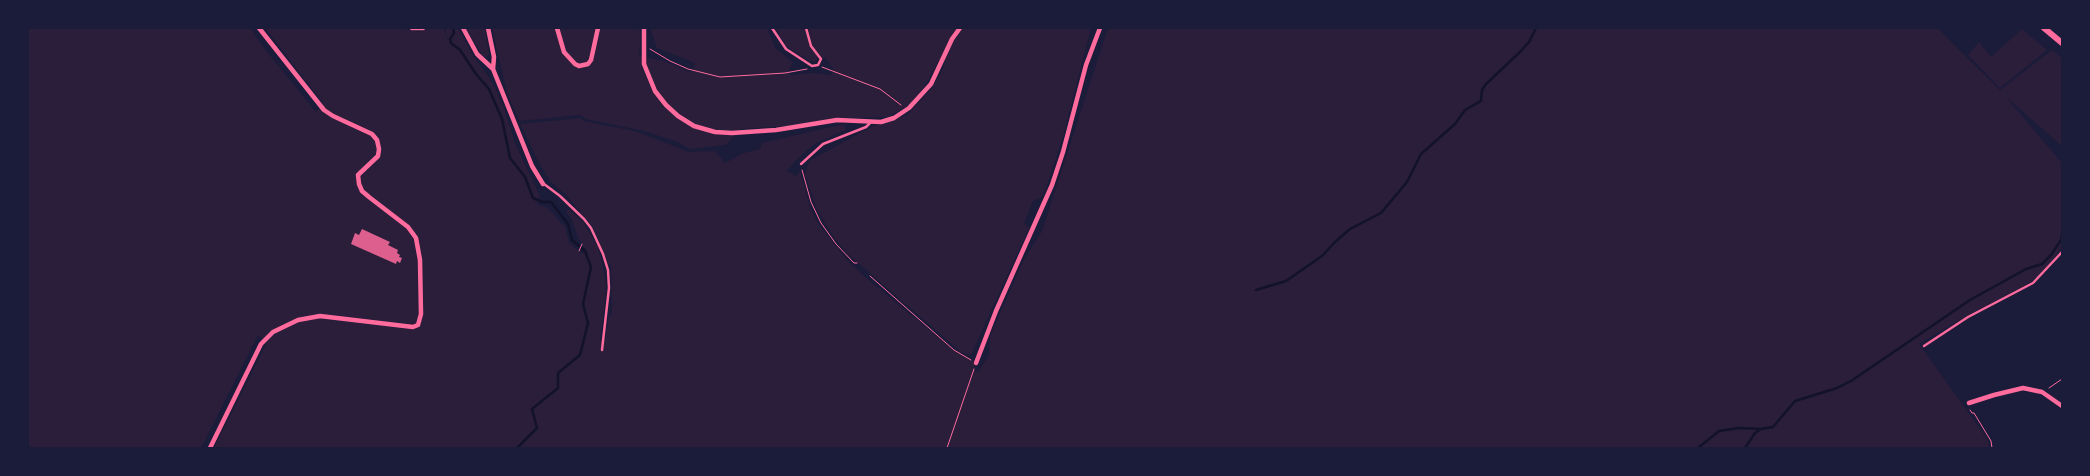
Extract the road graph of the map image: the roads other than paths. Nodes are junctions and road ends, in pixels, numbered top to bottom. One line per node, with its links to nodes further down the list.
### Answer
1 (259, 28): 25 (street)
2 (412, 28): 3 (street)
3 (423, 28)
4 (463, 28): 15 (street)
5 (488, 28): 15 (street)
6 (557, 28): 7 (street)
7 (598, 28)
8 (644, 28): 16 (street)
9 (772, 28): 10 (lane)
10 (806, 28)
11 (960, 28): 16 (street)
12 (1100, 28): 22 (street)
13 (2044, 28): 14 (main road)
14 (2062, 42)
15 (493, 69): 18 (street)
16 (871, 122): 17 (lane)
17 (801, 164)
18 (543, 184): 21 (lane)
19 (2062, 252): 20 (lane)
20 (1924, 346)
21 (602, 350)
22 (976, 363)
23 (1969, 404): 24 (street)
24 (2062, 406)
25 (210, 448)

